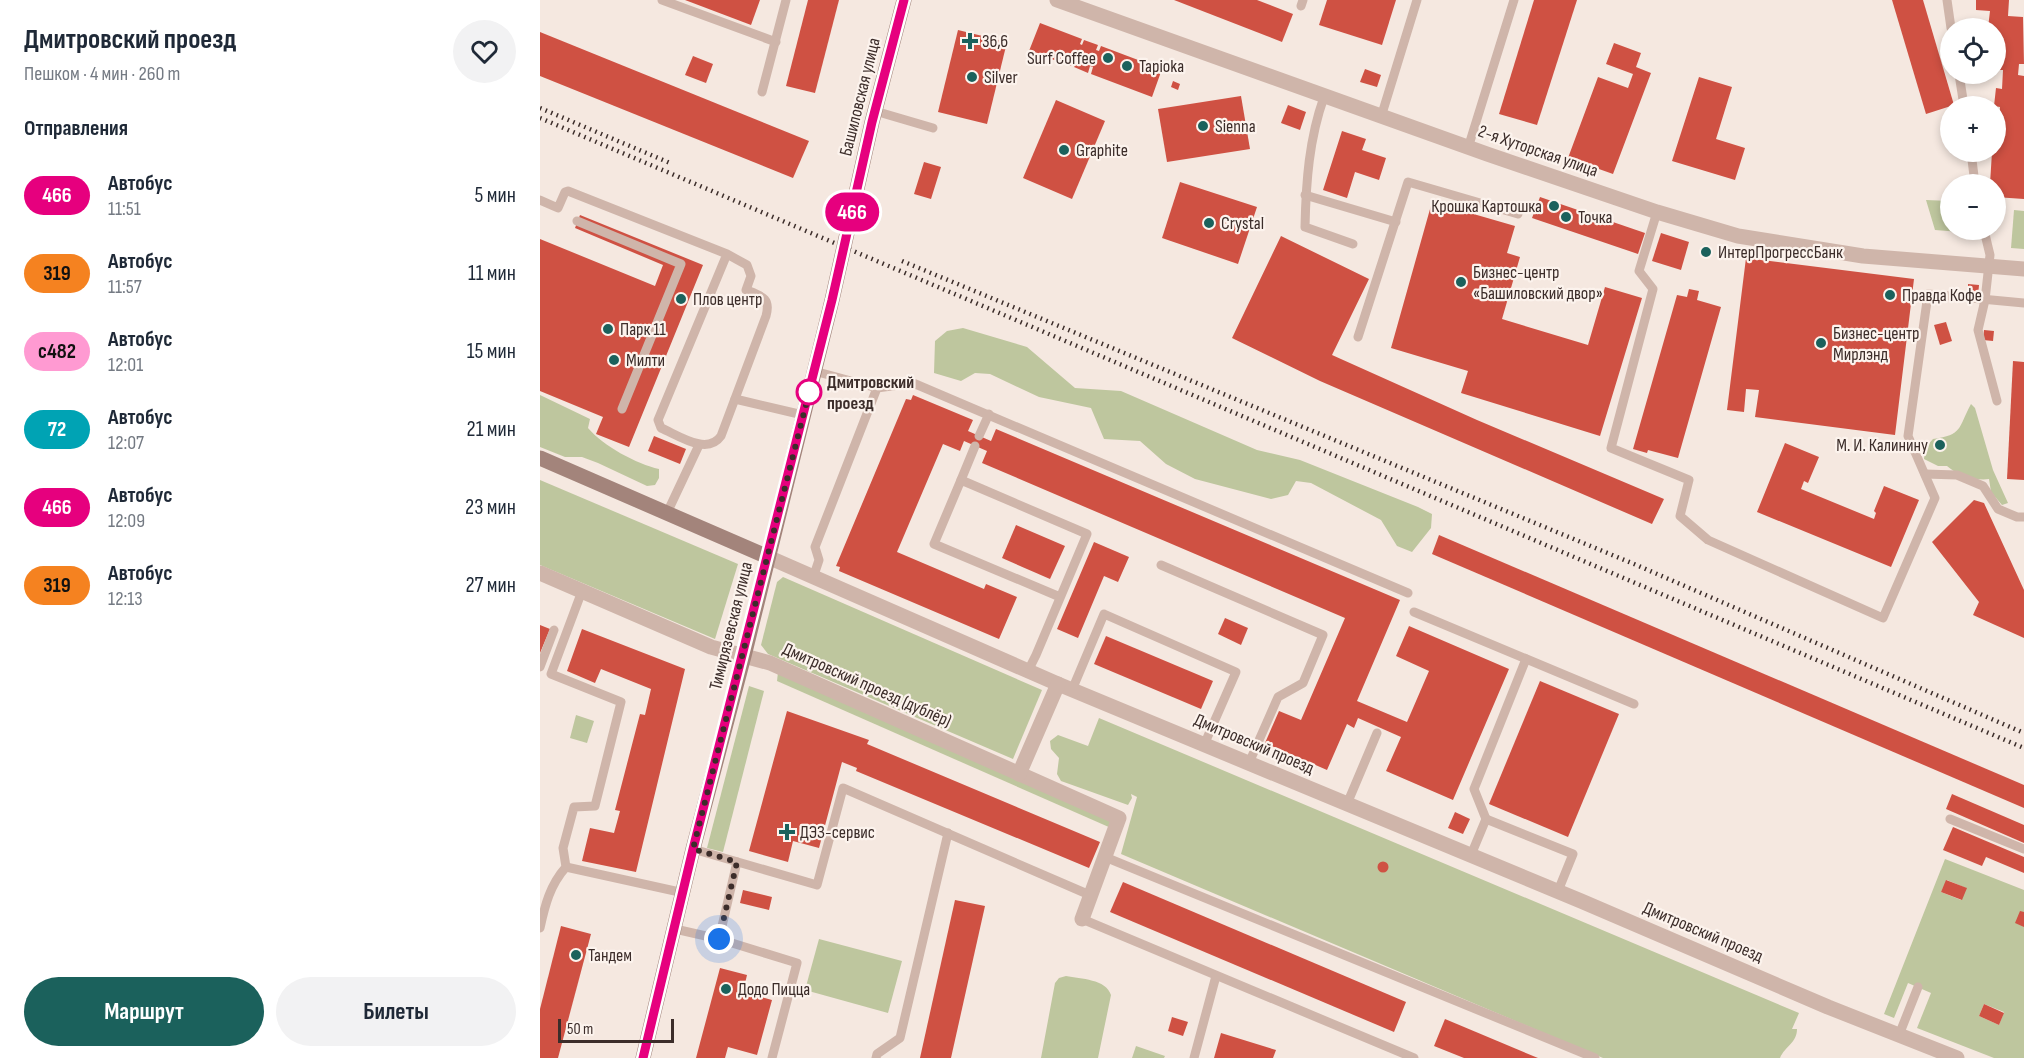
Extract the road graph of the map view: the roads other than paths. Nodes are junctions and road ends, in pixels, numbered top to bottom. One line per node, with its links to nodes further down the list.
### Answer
1 (662, 0): 9 (lane)
2 (786, 0): 9 (lane)
3 (904, 0): 12 (main road, Башиловская улица)
4 (1057, 0): 11 (street, 2-я Хуторская улица)
5 (1417, 0): 13 (lane)
6 (1514, 0): 15 (lane)
7 (1947, 0): 8 (lane)
8 (1950, 18)
9 (776, 42): 10 (lane)
10 (762, 92)
11 (1324, 97): 13 (street, 2-я Хуторская улица); 16 (lane)
12 (875, 111): 14 (lane); 18 (main road, Башиловская улица)
13 (1381, 117): 15 (street, 2-я Хуторская улица)
14 (933, 128)
15 (1468, 148): 19 (street, 2-я Хуторская улица)
16 (1305, 195): 22 (lane); 24 (lane)
17 (540, 200): 25 (lane)
18 (854, 203): 31 (main road, Тимирязевская улица)
19 (1657, 212): 26 (street, 2-я Хуторская улица); 42 (lane)
20 (1518, 214): 22 (lane)
21 (577, 221): 35 (lane)
22 (1396, 222): 30 (lane)
23 (1986, 240): 26 (lane)
24 (1353, 244)
25 (727, 254): 33 (lane); 39 (lane)
26 (1989, 267): 27 (street, 2-я Хуторская улица); 28 (lane)
27 (2024, 269)
28 (1985, 300): 29 (lane); 34 (lane); 42 (lane)
29 (2024, 303)
30 (1358, 337)
31 (814, 371): 32 (lane); 37 (main road, Тимирязевская улица)
32 (877, 388): 36 (lane); 49 (lane)
33 (735, 399): 37 (lane); 39 (lane)
34 (1997, 401)
35 (622, 409)
36 (989, 414): 38 (lane); 51 (lane)
37 (803, 415): 46 (main road, Тимирязевская улица)
38 (980, 436)
39 (699, 445): 44 (lane)
40 (975, 446): 43 (lane)
41 (540, 459): 44 (main road, Дмитровский проезд)
42 (1925, 474): 45 (lane)
43 (961, 480): 52 (lane); 52 (lane)
44 (667, 513): 46 (main road, Дмитровский проезд)
45 (2024, 517)
46 (768, 557): 49 (street, Дмитровский проезд); 55 (main road, Тимирязевская улица)
47 (1161, 565): 63 (lane)
48 (540, 573): 50 (street, Дмитровский проезд (дублёр))
49 (813, 578): 58 (street, Дмитровский проезд)
50 (582, 591): 55 (street, Дмитровский проезд (дублёр)); 74 (lane)
51 (1408, 593)
52 (1060, 597): 58 (lane)
53 (1414, 612): 56 (lane)
54 (554, 630): 57 (lane)
55 (744, 656): 64 (street, Дмитровский проезд (дублёр)); 69 (main road, Тимирязевская улица)
56 (1526, 659): 60 (lane); 66 (lane)
57 (540, 667)
58 (1028, 671): 59 (street, Дмитровский проезд)
59 (1065, 687): 62 (street, Дмитровский проезд); 62 (lane); 64 (street)
60 (1634, 704)
61 (1377, 733): 65 (lane)
62 (1204, 745): 63 (street, Дмитровский проезд)
63 (1249, 763): 65 (street, Дмитровский проезд)
64 (1019, 774): 72 (street, Дмитровский проезд (дублёр))
65 (1347, 804): 71 (street, Дмитровский проезд)
66 (1486, 819): 71 (lane); 75 (lane)
67 (1950, 819): 70 (lane)
68 (948, 833): 73 (lane); 77 (lane); 87 (lane)
69 (693, 849): 73 (lane); 76 (main road, Тимирязевская улица)
70 (2024, 849)
71 (1471, 855): 75 (street, Дмитровский проезд)
72 (1105, 857): 77 (street); 90 (lane)
73 (737, 862): 81 (lane)
74 (566, 867): 76 (lane); 79 (lane)
75 (1558, 891): 84 (street, Дмитровский проезд)
76 (684, 893): 80 (main road, Тимирязевская улица)
77 (1092, 896): 78 (street)
78 (1082, 920): 82 (lane)
79 (540, 928)
80 (675, 929): 81 (lane); 85 (main road, Тимирязевская улица)
81 (719, 939): 86 (lane)
82 (1216, 976): 88 (lane); 89 (lane)
83 (1918, 987): 84 (lane)
84 (1899, 1035): 91 (street, Дмитровский проезд)
85 (643, 1058)
86 (772, 1058)
87 (876, 1058)
88 (1194, 1058)
89 (1414, 1058)
90 (1595, 1058)
91 (1957, 1058)

